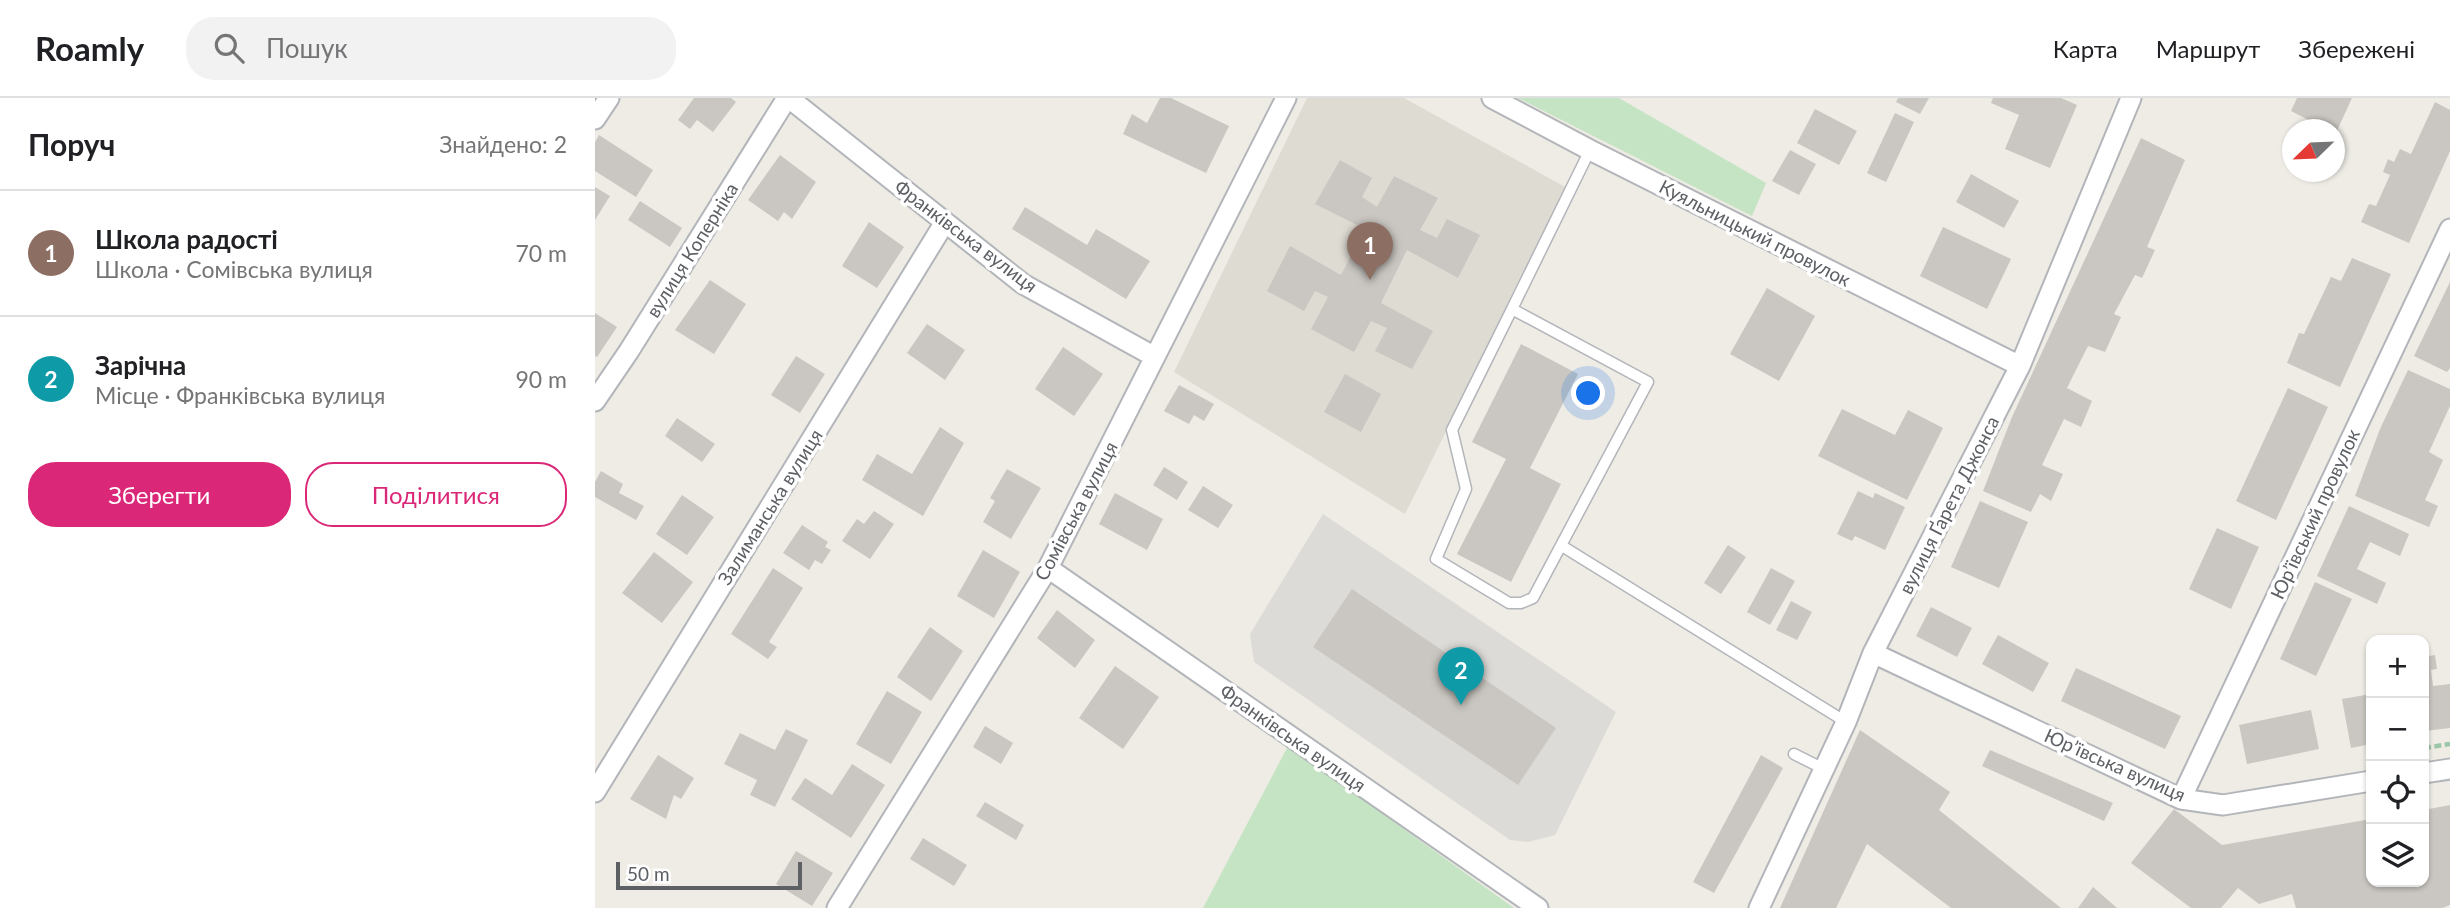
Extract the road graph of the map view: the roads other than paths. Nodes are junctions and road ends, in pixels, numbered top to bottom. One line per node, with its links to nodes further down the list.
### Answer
1 (609, 98): 6 (street)
2 (788, 98): 8 (street, Франківська вулиця); 13 (street, вулиця Коперніка)
3 (1286, 98): 11 (street, Сомівська вулиця)
4 (1492, 98): 7 (street, Куяльницький провулок)
5 (2131, 98): 12 (street, вулиця Ґарета Джонса)
6 (595, 119)
7 (1590, 150): 10 (lane); 12 (street, Куяльницький провулок)
8 (945, 222): 11 (street, Франківська вулиця); 23 (street, Залиманська вулиця)
9 (2450, 229): 24 (street, Юр’ївський провулок)
10 (1512, 309): 14 (lane); 14 (lane)
11 (1155, 357): 15 (street, Сомівська вулиця)
12 (2020, 366): 16 (street, вулиця Ґарета Джонса)
13 (595, 401)
14 (1562, 546): 17 (lane)
15 (1048, 568): 25 (street, Сомівська вулиця); 26 (street, Франківська вулиця)
16 (1873, 653): 17 (street, вулиця Ґарета Джонса); 24 (street, Юр’ївська вулиця)
17 (1846, 722): 19 (street, вулиця Ґарета Джонса)
18 (1794, 754): 19 (lane)
19 (1824, 769): 27 (street, вулиця Ґарета Джонса)
20 (2450, 769): 21 (street)
21 (2429, 772)
22 (2366, 782): 24 (street, Юр’ївська вулиця)
23 (595, 792)
24 (2181, 799)
25 (837, 908)
26 (1538, 908)
27 (1759, 908)

